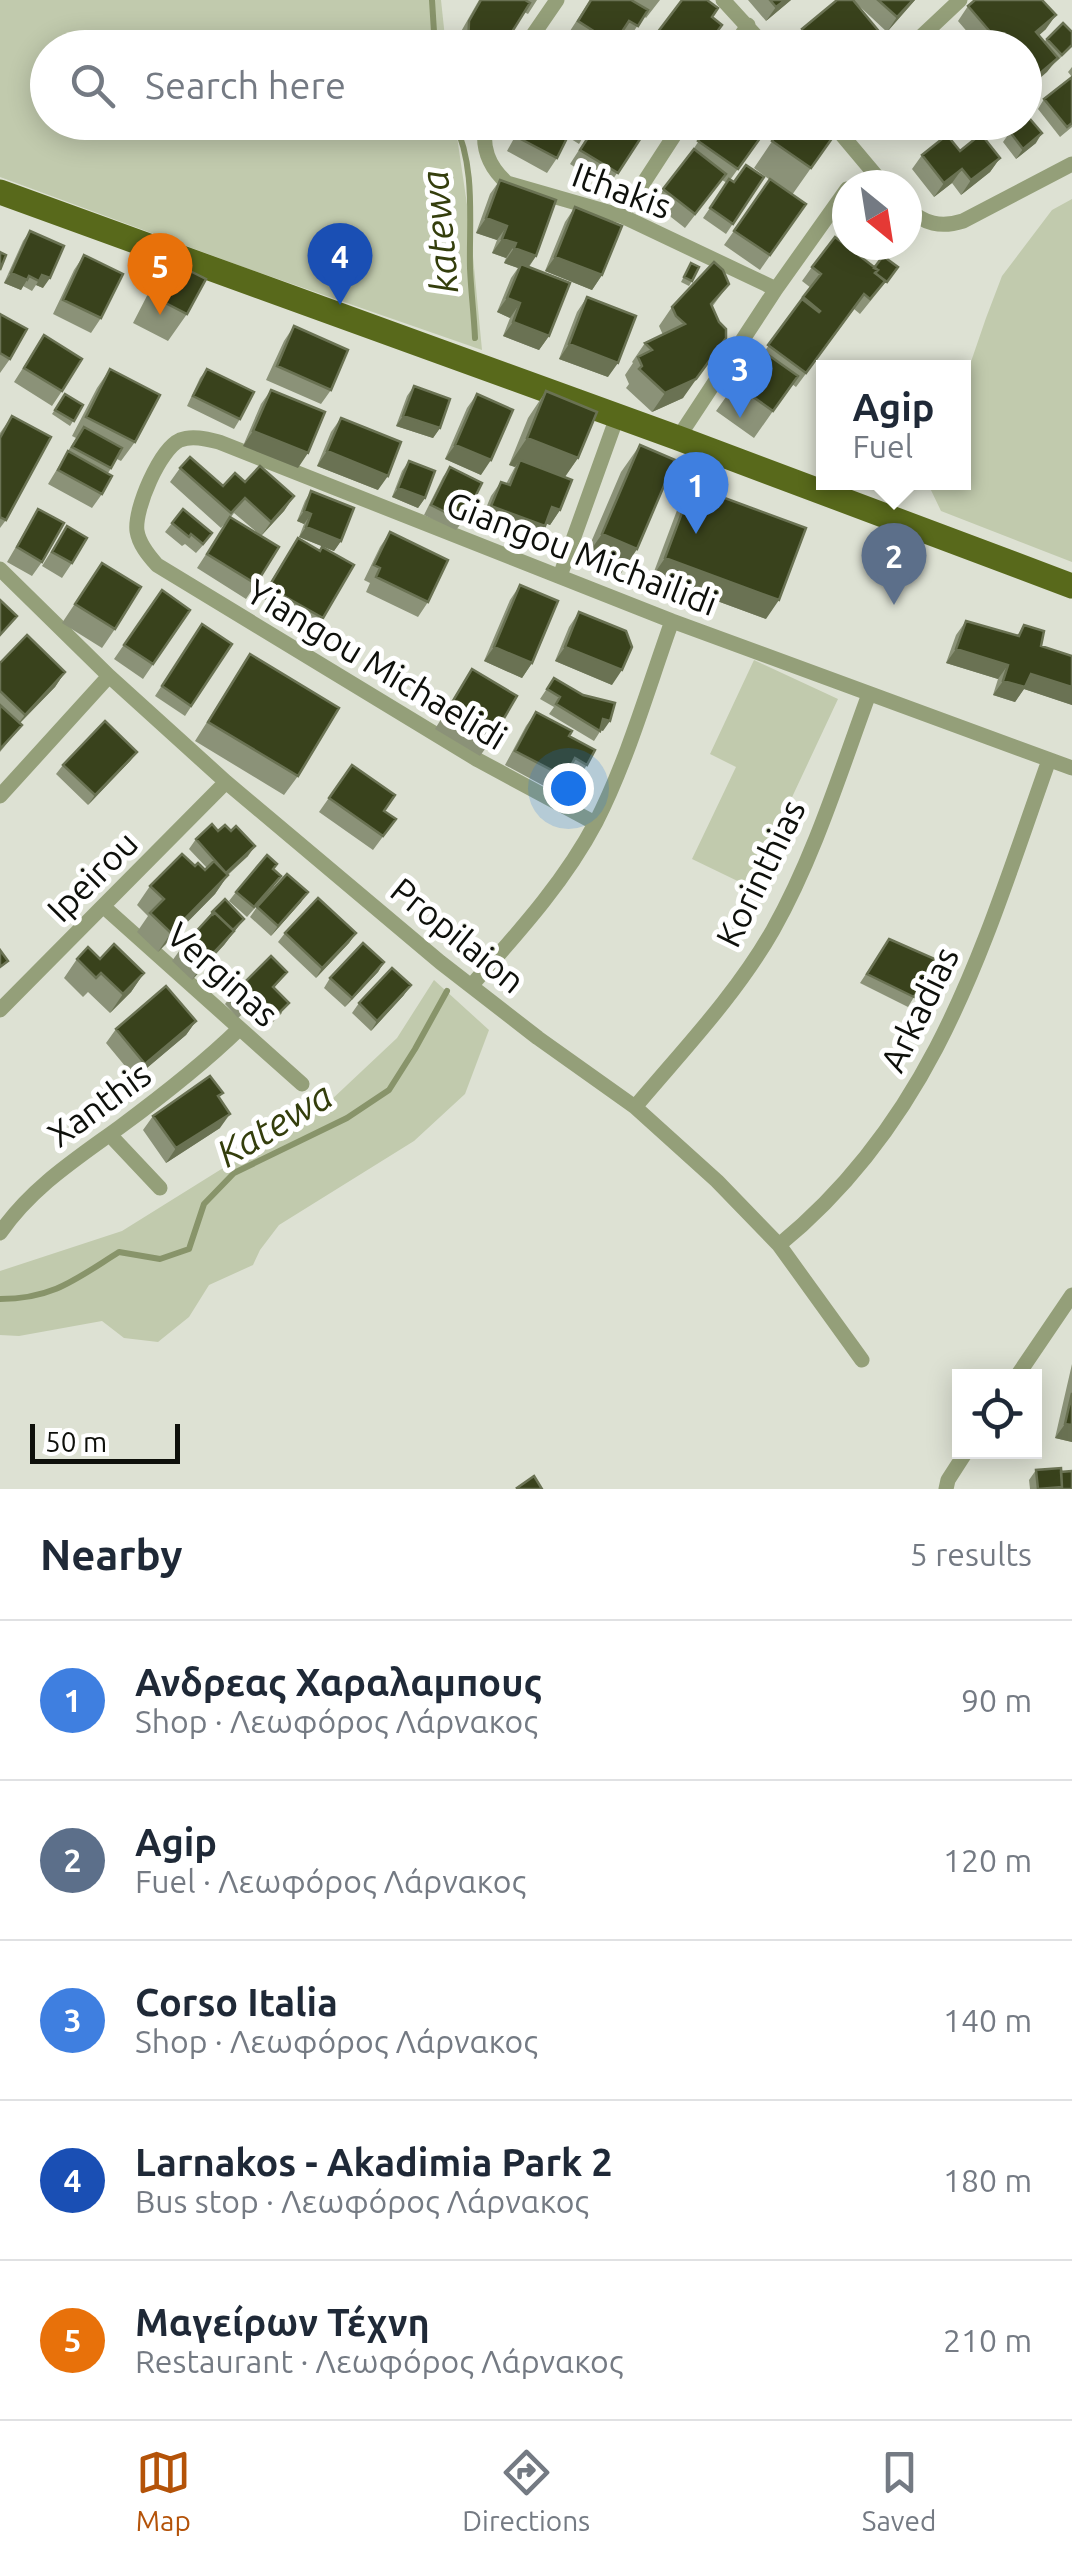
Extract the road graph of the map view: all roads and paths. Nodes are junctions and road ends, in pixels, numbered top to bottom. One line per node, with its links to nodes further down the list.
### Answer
1 (557, 0): 5 (street)
2 (724, 0): 4 (street)
3 (959, 0): 8 (street)
4 (748, 25): 6 (street); 7 (street)
5 (536, 30)
6 (745, 30)
7 (752, 30)
8 (928, 30)
9 (483, 140): 18 (street, Ithakis)
10 (672, 140): 18 (street)
11 (845, 140): 12 (street)
12 (864, 164): 14 (street); 15 (street)
13 (1072, 164): 19 (street)
14 (860, 170)
15 (870, 170)
16 (0, 192): 21 (main road)
17 (832, 210): 20 (street)
18 (622, 216): 20 (street, Ithakis)
19 (922, 219)
20 (776, 289): 22 (street)
21 (617, 416): 22 (main road); 27 (street)
22 (678, 438): 24 (main road)
23 (816, 490): 28 (main road)
24 (816, 490)
25 (141, 542): 27 (street, Giangou Michailidi); 36 (street, Yiangou Michaelidi)
26 (0, 569): 30 (street, Propilaion)
27 (560, 576): 29 (street, Giangou Michailidi)
28 (1072, 586)
29 (672, 622): 31 (street, Giangou Michailidi); 36 (street)
30 (109, 676): 34 (street, Propilaion); 35 (street)
31 (870, 694): 32 (street, Giangou Michailidi); 42 (street, Korinthias)
32 (1049, 760): 33 (street, Giangou Michailidi); 46 (street, Arkadias)
33 (1072, 768)
34 (226, 782): 37 (street, Ipeirou); 38 (street, Propilaion)
35 (0, 796)
36 (595, 823): 38 (street)
37 (104, 908): 39 (street, Ipeirou); 40 (street, Verginas)
38 (471, 986): 42 (street, Propilaion)
39 (0, 1010)
40 (239, 1029): 41 (street, Verginas); 43 (street, Xanthis)
41 (302, 1084)
42 (635, 1107): 46 (street, Propilaion)
43 (110, 1134): 44 (street); 45 (street, Xanthis)
44 (160, 1188)
45 (0, 1233)
46 (779, 1245): 48 (street, Propilaion)
47 (1072, 1295): 49 (street)
48 (862, 1360)
49 (1022, 1369)
50 (962, 1459): 51 (street)
51 (946, 1489)

